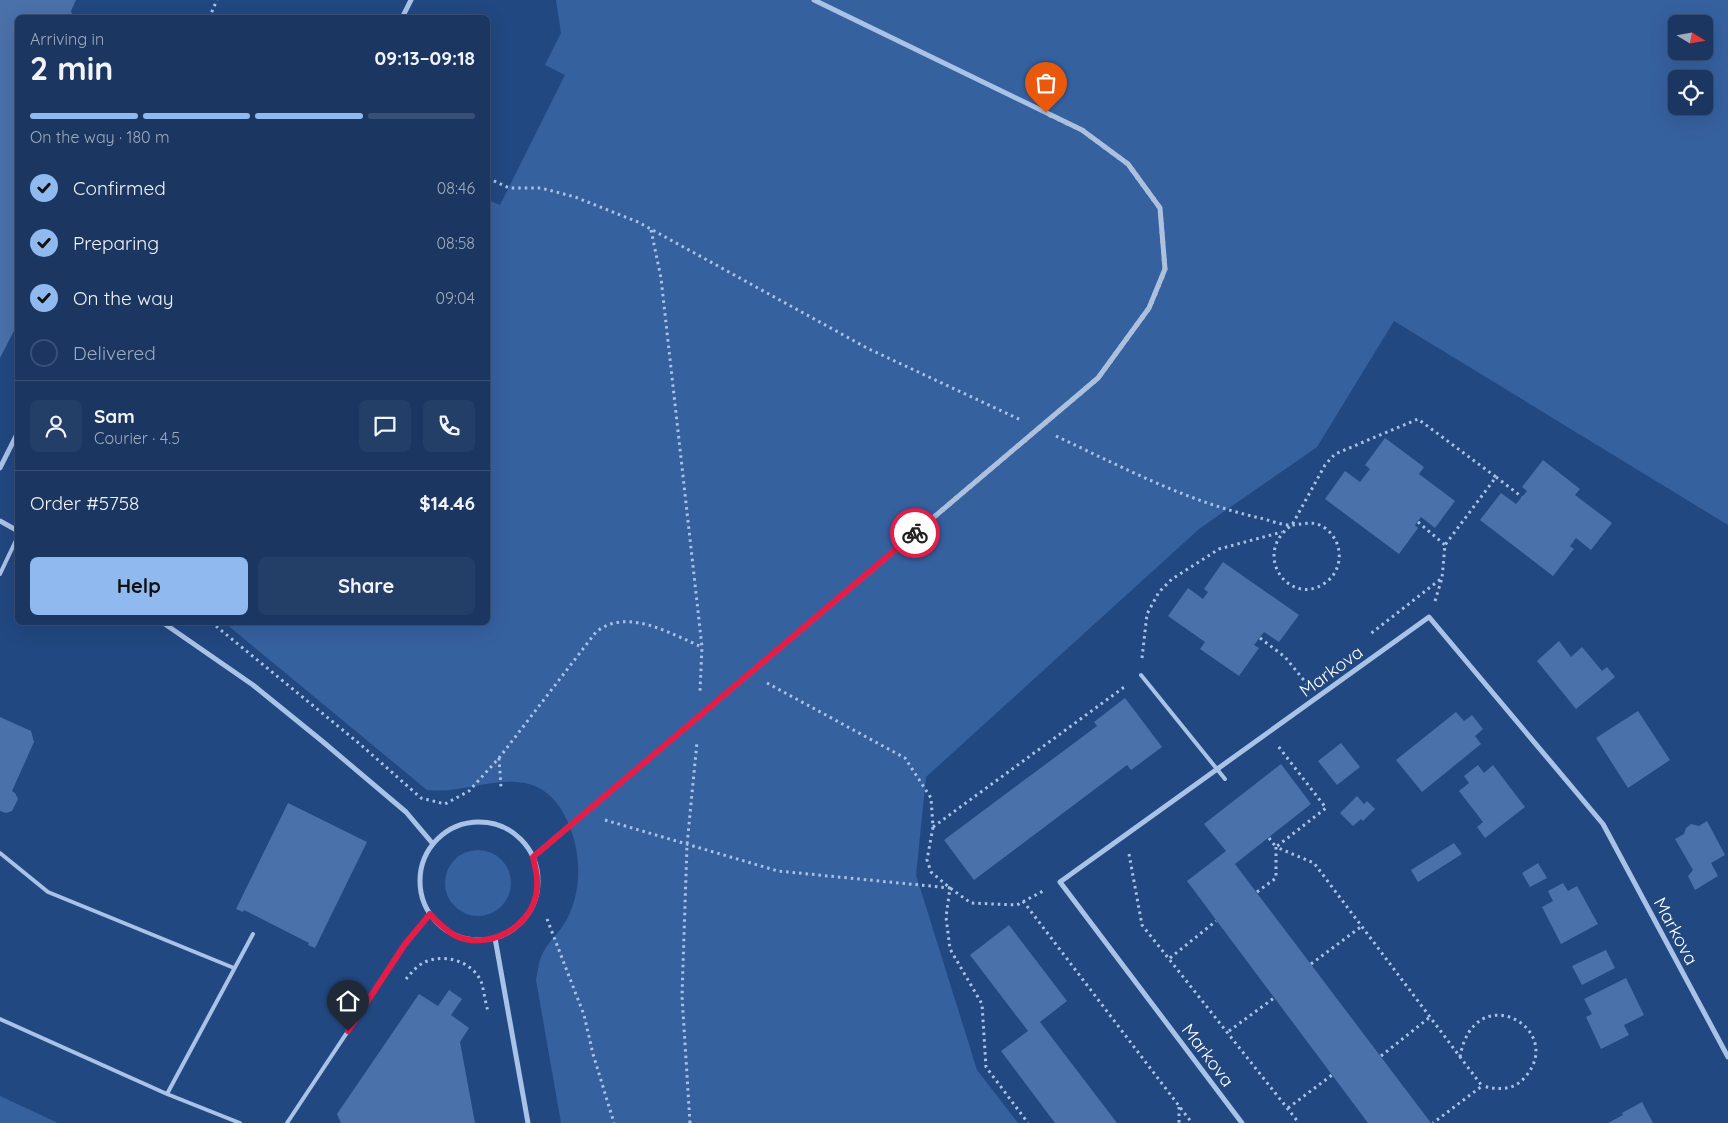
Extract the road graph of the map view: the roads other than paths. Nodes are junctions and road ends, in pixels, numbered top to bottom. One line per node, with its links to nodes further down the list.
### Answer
1 (411, 0): 3 (street)
2 (814, 0): 16 (street)
3 (404, 15)
4 (15, 438): 5 (street)
5 (0, 468)
6 (0, 521): 7 (street)
7 (15, 529)
8 (15, 542): 9 (lane)
9 (0, 574)
10 (166, 625): 14 (street)
11 (1140, 674): 12 (lane)
12 (1217, 770): 13 (lane); 22 (street, Markova); 27 (street, Markova)
13 (1225, 779)
14 (433, 844): 16 (street); 17 (street)
15 (0, 853): 20 (lane)
16 (533, 857): 19 (street)
17 (430, 914): 19 (street); 25 (lane)
18 (252, 934): 20 (lane)
19 (494, 938): 26 (street)
20 (234, 968): 23 (lane)
21 (0, 1019): 23 (lane)
22 (1728, 1057)
23 (168, 1094): 24 (lane)
24 (240, 1123)
25 (287, 1123)
26 (528, 1123)
27 (1242, 1123)

